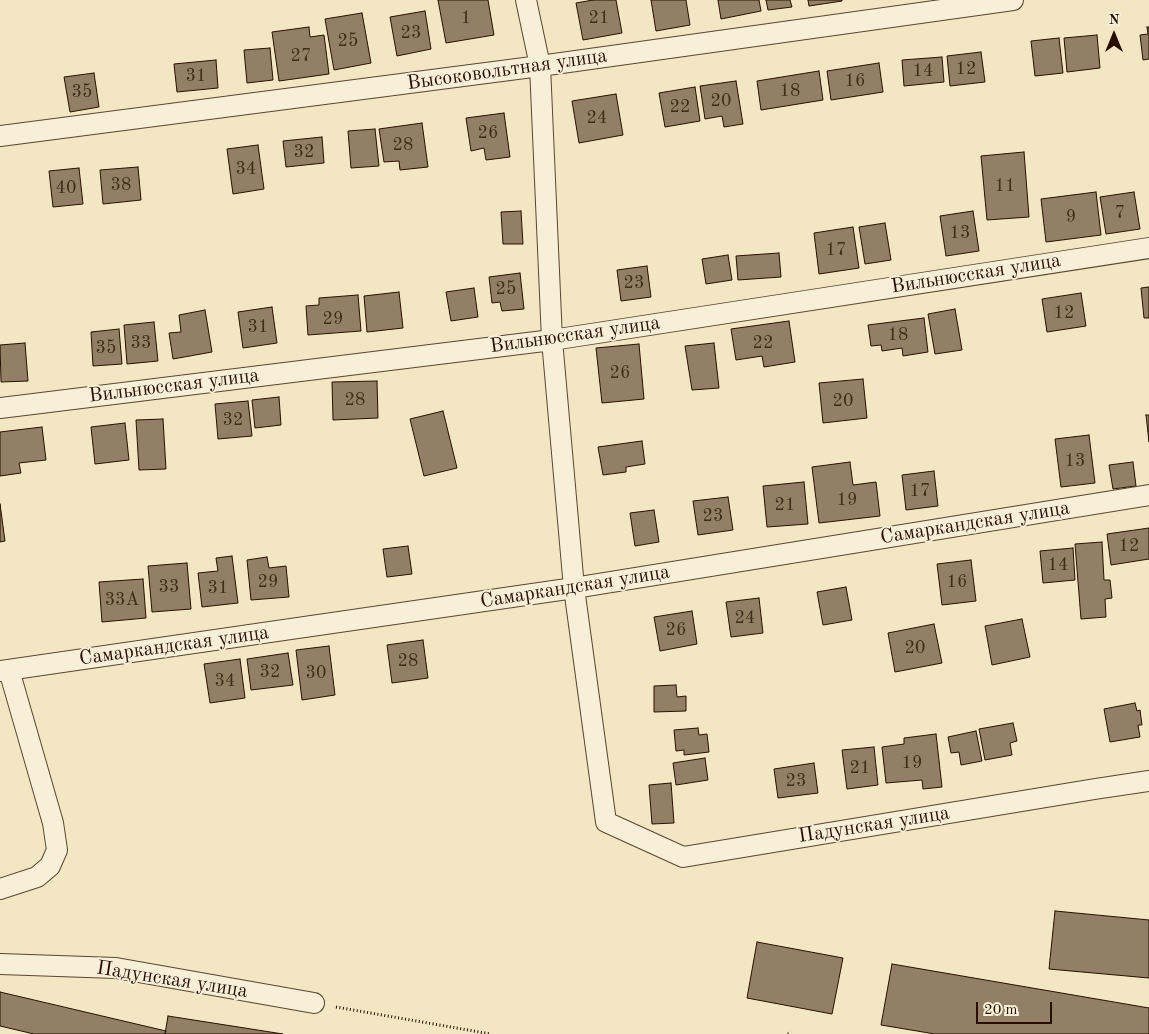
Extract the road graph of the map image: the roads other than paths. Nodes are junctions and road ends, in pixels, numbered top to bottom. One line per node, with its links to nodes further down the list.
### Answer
1 (526, 0): 3 (street)
2 (1013, 0): 3 (street, Высоковольтная улица)
3 (540, 66): 4 (street, Высоковольтная улица); 6 (street)
4 (0, 136)
5 (1149, 248): 6 (street, Вильнюсская улица)
6 (552, 340): 7 (street, Вильнюсская улица); 9 (street)
7 (0, 408)
8 (1149, 495): 9 (street, Самаркандская улица)
9 (574, 588): 10 (street, Самаркандская улица); 11 (street, Падунская улица)
10 (5, 670): 12 (street)
11 (1149, 781)
12 (0, 889)
13 (0, 964): 14 (street, Падунская улица)
14 (314, 1003)

